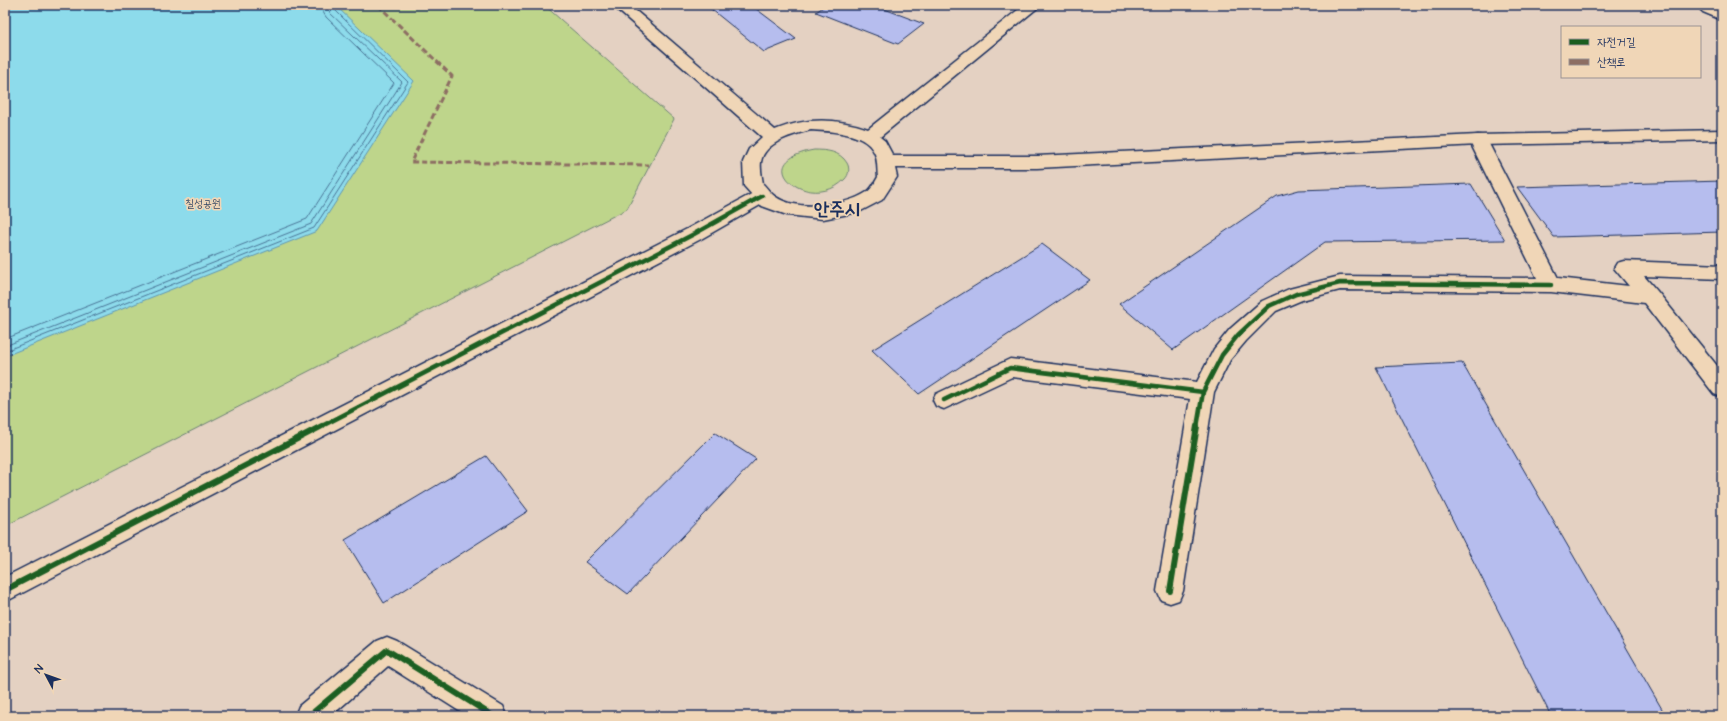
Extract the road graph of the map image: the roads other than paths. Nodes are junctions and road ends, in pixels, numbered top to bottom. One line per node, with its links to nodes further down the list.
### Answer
1 (620, 5): 6 (street)
2 (1033, 5): 7 (street)
3 (1709, 5): 4 (street)
4 (1722, 16)
5 (1722, 135): 8 (street)
6 (773, 137): 7 (street); 10 (street)
7 (869, 137): 9 (street)
8 (1478, 140): 9 (street); 12 (street)
9 (889, 162): 10 (street)
10 (762, 196): 17 (street)
11 (1722, 272): 13 (street)
12 (1551, 285): 13 (street); 15 (street)
13 (1650, 296): 14 (street)
14 (1722, 388)
15 (1203, 392): 16 (street); 18 (street)
16 (944, 400)
17 (5, 590)
18 (1170, 591)
19 (309, 716): 20 (street)
20 (493, 716)

